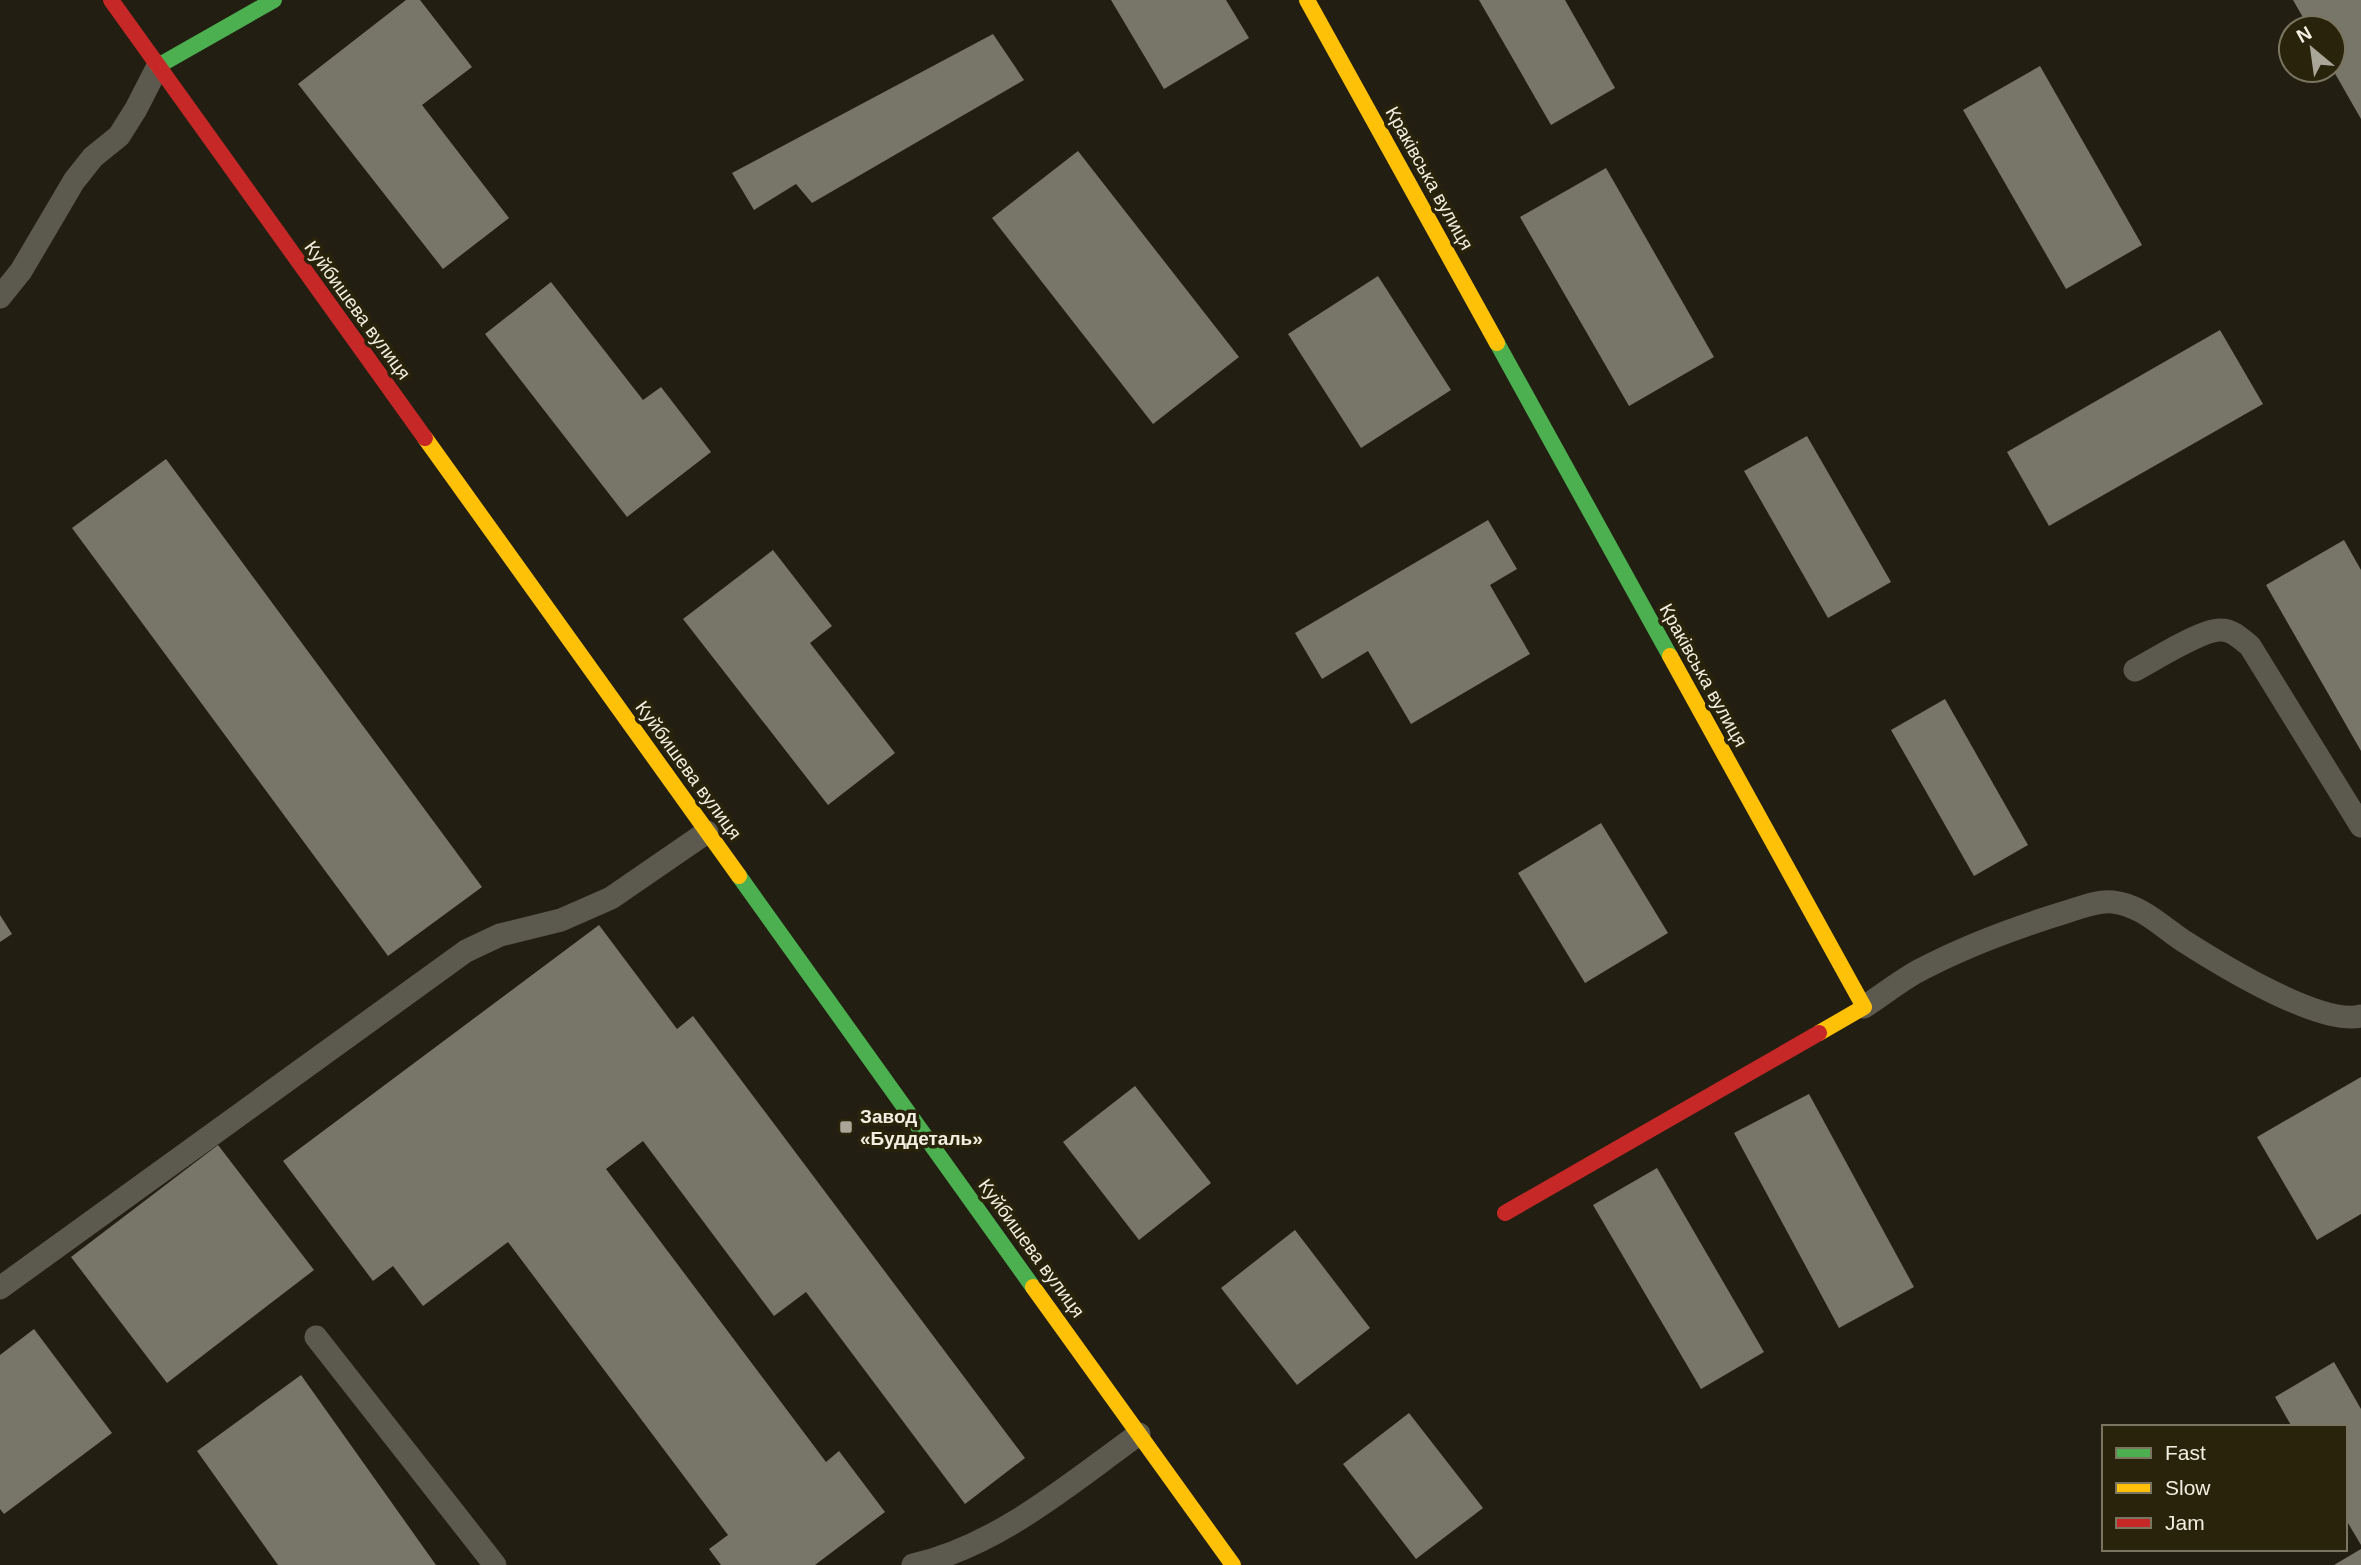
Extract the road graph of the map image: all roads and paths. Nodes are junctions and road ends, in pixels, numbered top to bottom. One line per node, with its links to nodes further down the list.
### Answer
1 (111, 0): 4 (main road, Куйбишева вулиця)
2 (274, 0): 4 (main road)
3 (1307, 0): 9 (main road, Краківська вулиця)
4 (158, 66): 5 (lane); 8 (main road, Куйбишева вулиця)
5 (0, 297)
6 (2135, 670): 7 (lane)
7 (2361, 826)
8 (708, 832): 12 (lane); 14 (main road, Куйбишева вулиця)
9 (1864, 1007): 10 (lane); 11 (main road)
10 (2361, 1016)
11 (1505, 1213)
12 (0, 1288)
13 (316, 1337): 15 (lane)
14 (1139, 1434): 16 (lane); 17 (main road, Куйбишева вулиця)
15 (495, 1565)
16 (913, 1565)
17 (1233, 1565)

